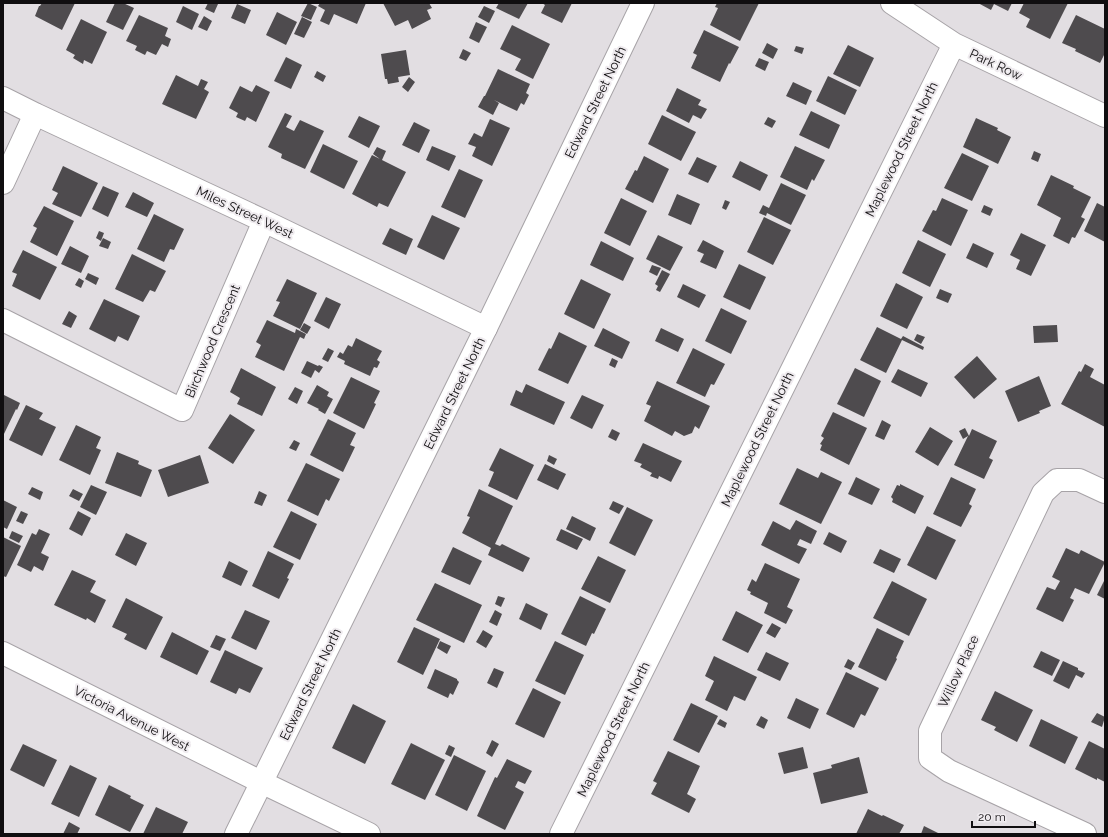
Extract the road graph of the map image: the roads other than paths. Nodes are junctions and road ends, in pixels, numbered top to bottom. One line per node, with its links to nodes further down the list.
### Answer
1 (643, 3): 10 (street, Edward Street North)
2 (892, 3): 3 (street, Park Row)
3 (954, 44): 6 (street, Park Row); 16 (street, Maplewood Street North)
4 (3, 98): 5 (street, Miles Street West)
5 (35, 114): 7 (street); 8 (street, Miles Street West)
6 (1105, 116)
7 (3, 183)
8 (264, 221): 9 (street, Birchwood Crescent); 10 (street, Miles Street West)
9 (3, 320)
10 (486, 328): 13 (street, Edward Street North)
11 (1105, 492): 17 (street, Willow Place)
12 (3, 653): 13 (street, Victoria Avenue West)
13 (261, 782): 14 (street, Edward Street North); 15 (street, Victoria Avenue West)
14 (236, 834)
15 (369, 834)
16 (561, 834)
17 (1085, 834)

